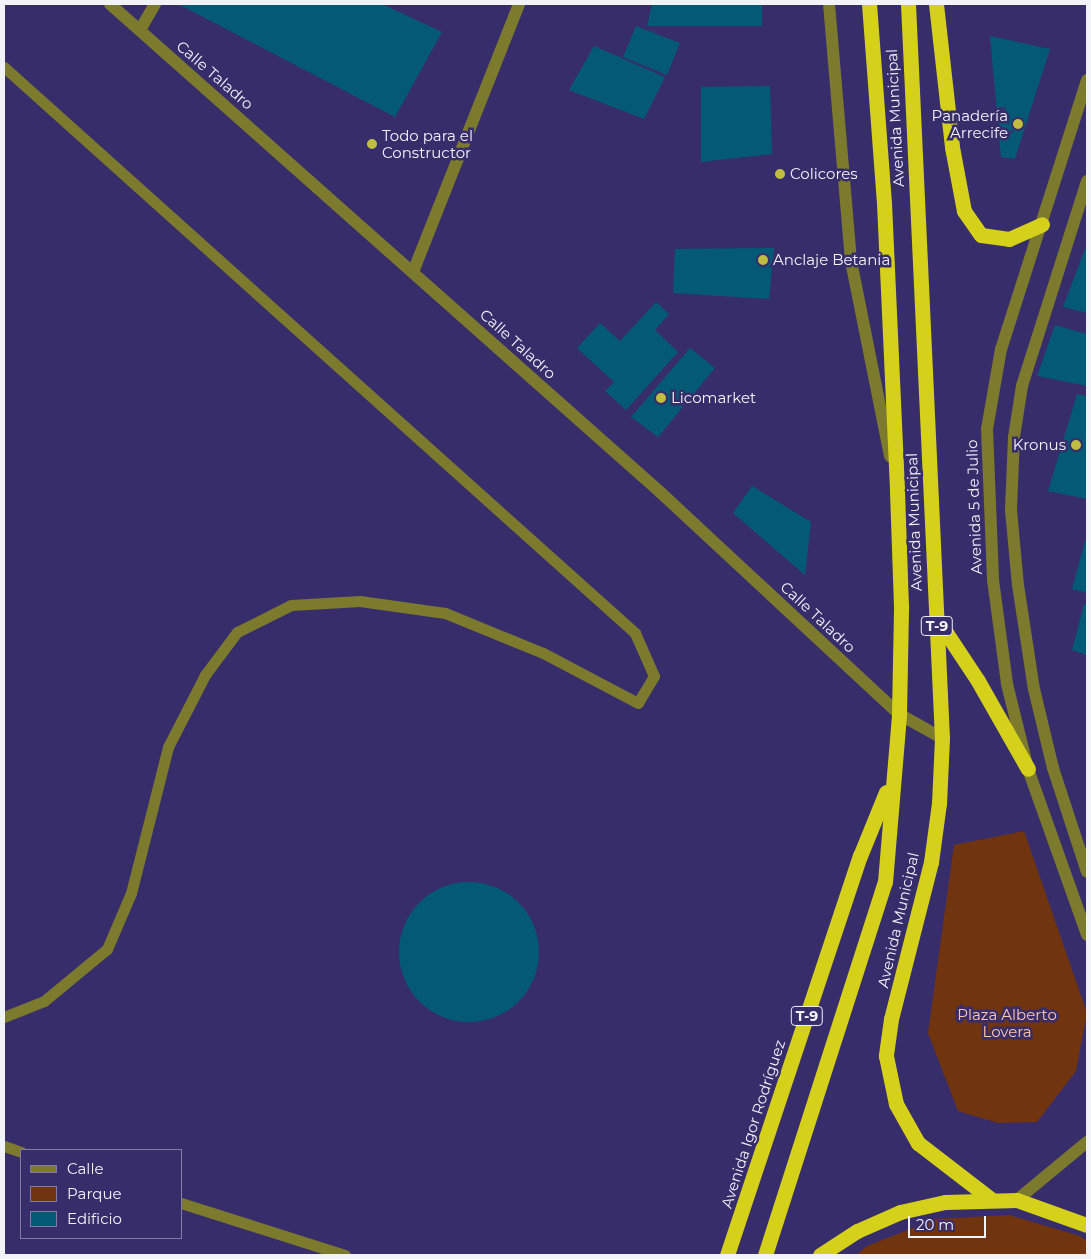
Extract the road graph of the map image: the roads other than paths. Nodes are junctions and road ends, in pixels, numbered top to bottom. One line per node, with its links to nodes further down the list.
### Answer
1 (110, 4): 8 (street, Calle Taladro)
2 (155, 4): 8 (street)
3 (520, 4): 13 (street)
4 (829, 4): 14 (street, Avenida Municipal / T-9)
5 (868, 4): 14 (highway, Avenida Municipal / T-9)
6 (908, 4): 15 (highway, Avenida Municipal / T-9)
7 (936, 4): 12 (highway)
8 (140, 30): 13 (street, Calle Taladro)
9 (4, 67): 23 (lane)
10 (1087, 80): 12 (street, Avenida 5 de Julio)
11 (1087, 182): 20 (street)
12 (1042, 224): 18 (street, Avenida 5 de Julio)
13 (413, 272): 16 (street, Calle Taladro)
14 (897, 489): 16 (highway, Avenida Municipal / T-9)
15 (937, 618): 17 (highway, Avenida Municipal / T-9); 18 (highway)
16 (899, 714): 17 (street, Calle Taladro); 19 (highway, Avenida Municipal / T-9)
17 (942, 738): 27 (highway, Avenida Municipal / T-9)
18 (1028, 769): 22 (street, Avenida 5 de Julio)
19 (892, 779): 32 (highway, Avenida Igor Rodríguez / T-9); 33 (highway, Avenida Municipal / T-9)
20 (1081, 839): 21 (street)
21 (1087, 872)
22 (1087, 935)
23 (4, 1018)
24 (1087, 1142): 28 (street)
25 (4, 1146): 26 (lane)
26 (20, 1152)
27 (992, 1200): 28 (highway); 34 (highway)
28 (1017, 1200): 30 (highway)
29 (182, 1203): 31 (lane)
30 (1087, 1225)
31 (346, 1255)
32 (727, 1255)
33 (765, 1255)
34 (820, 1255)

